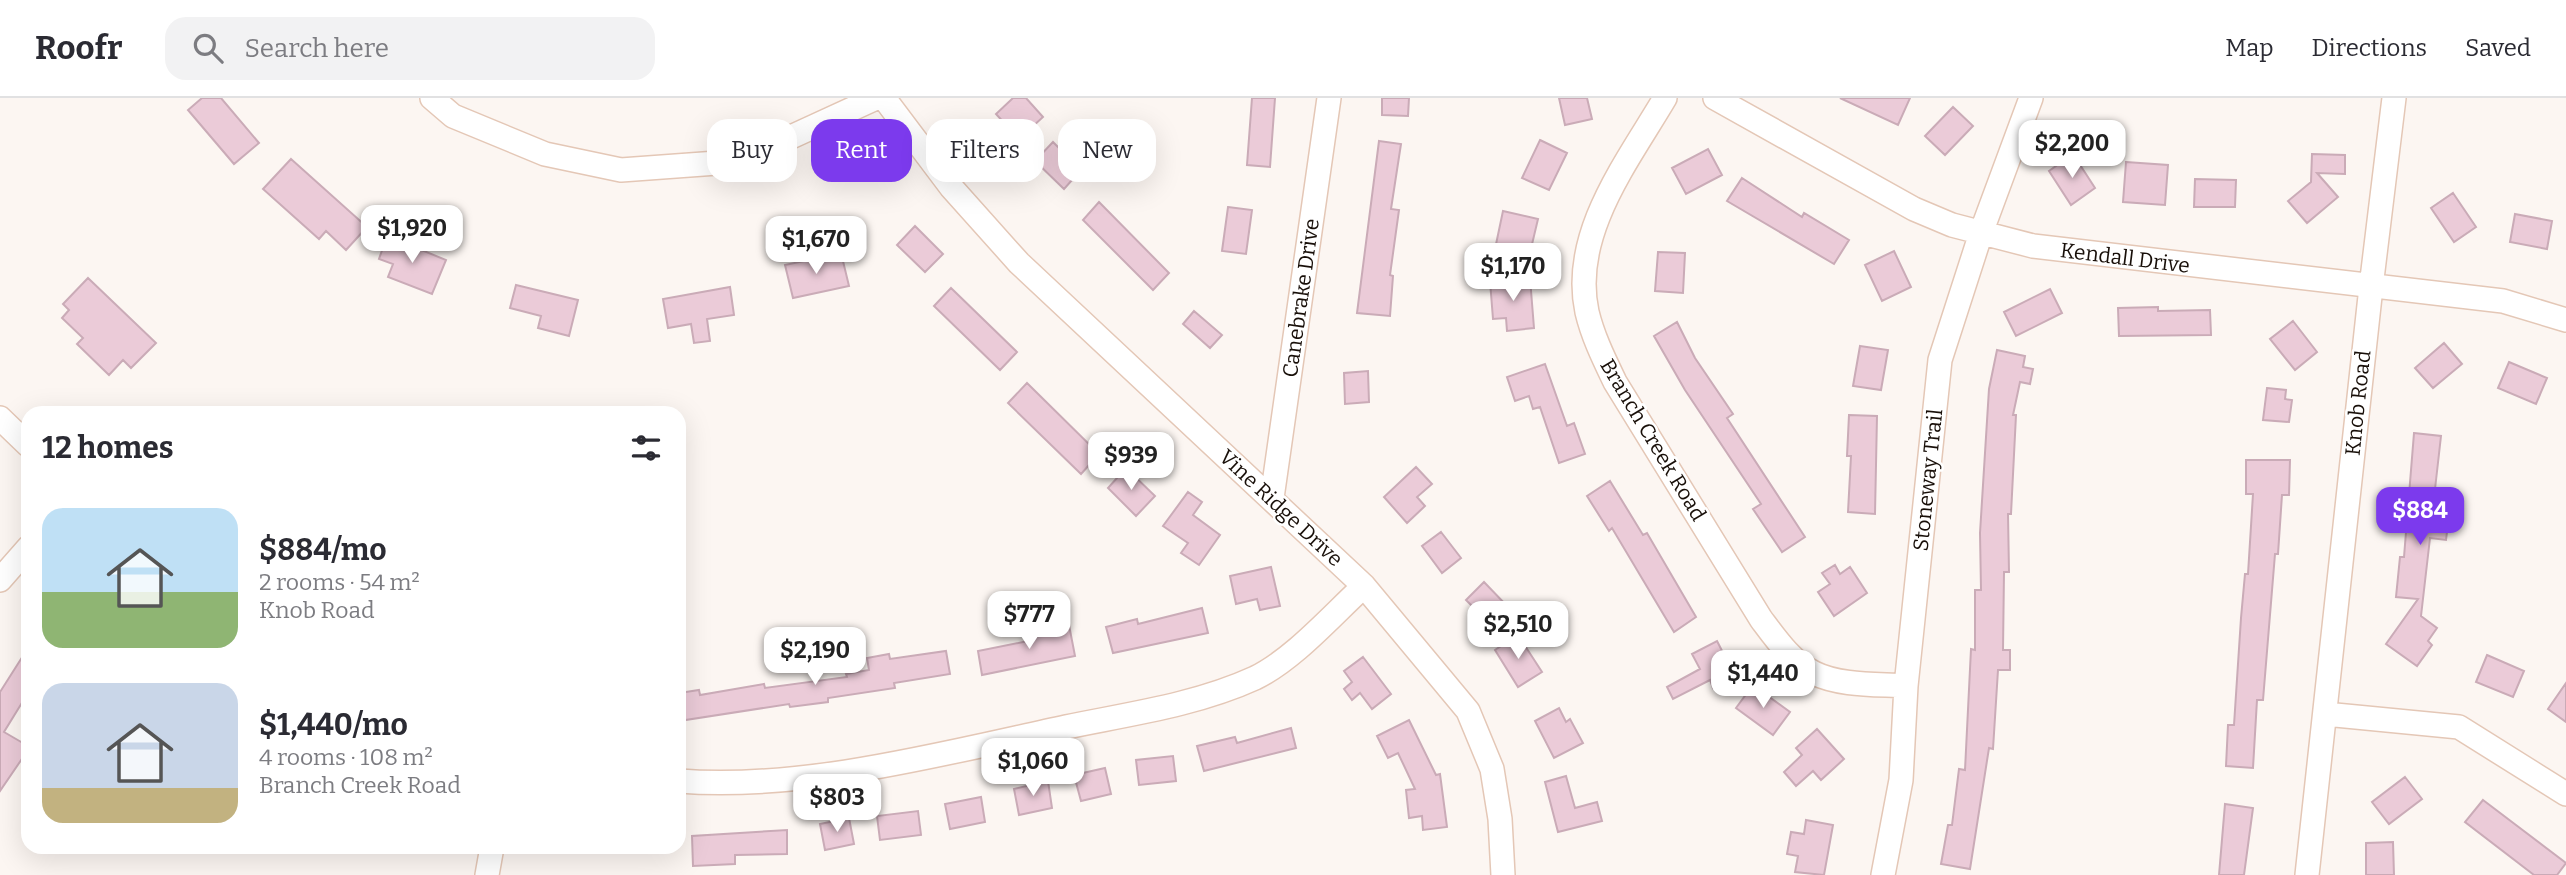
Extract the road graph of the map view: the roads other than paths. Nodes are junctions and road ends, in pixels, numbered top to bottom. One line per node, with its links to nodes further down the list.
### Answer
1 (432, 98): 2 (street)
2 (876, 98)
3 (884, 98): 14 (street, Vine Ridge Drive)
4 (1329, 98): 14 (street, Canebrake Drive)
5 (1665, 98): 18 (street, Branch Creek Road)
6 (1715, 98): 9 (street, Kendall Drive)
7 (2031, 98): 9 (street, Stoneway Trail)
8 (2394, 98): 10 (street, Knob Road)
9 (1981, 233): 10 (street, Kendall Drive); 18 (street, Stoneway Trail)
10 (2371, 287): 11 (street, Kendall Drive); 19 (street, Knob Road)
11 (2566, 320)
12 (0, 418): 13 (street)
13 (21, 438)
14 (1272, 498): 17 (street, Vine Ridge Drive)
15 (21, 556): 16 (street)
16 (0, 580)
17 (1364, 586): 20 (street); 24 (street, Vine Ridge Drive)
18 (1906, 686): 25 (street, Stoneway Trail)
19 (2325, 714): 21 (street); 26 (street, Knob Road)
20 (686, 781)
21 (2566, 794)
22 (491, 854): 23 (street)
23 (487, 875)
24 (1503, 875)
25 (1883, 875)
26 (2307, 875)

